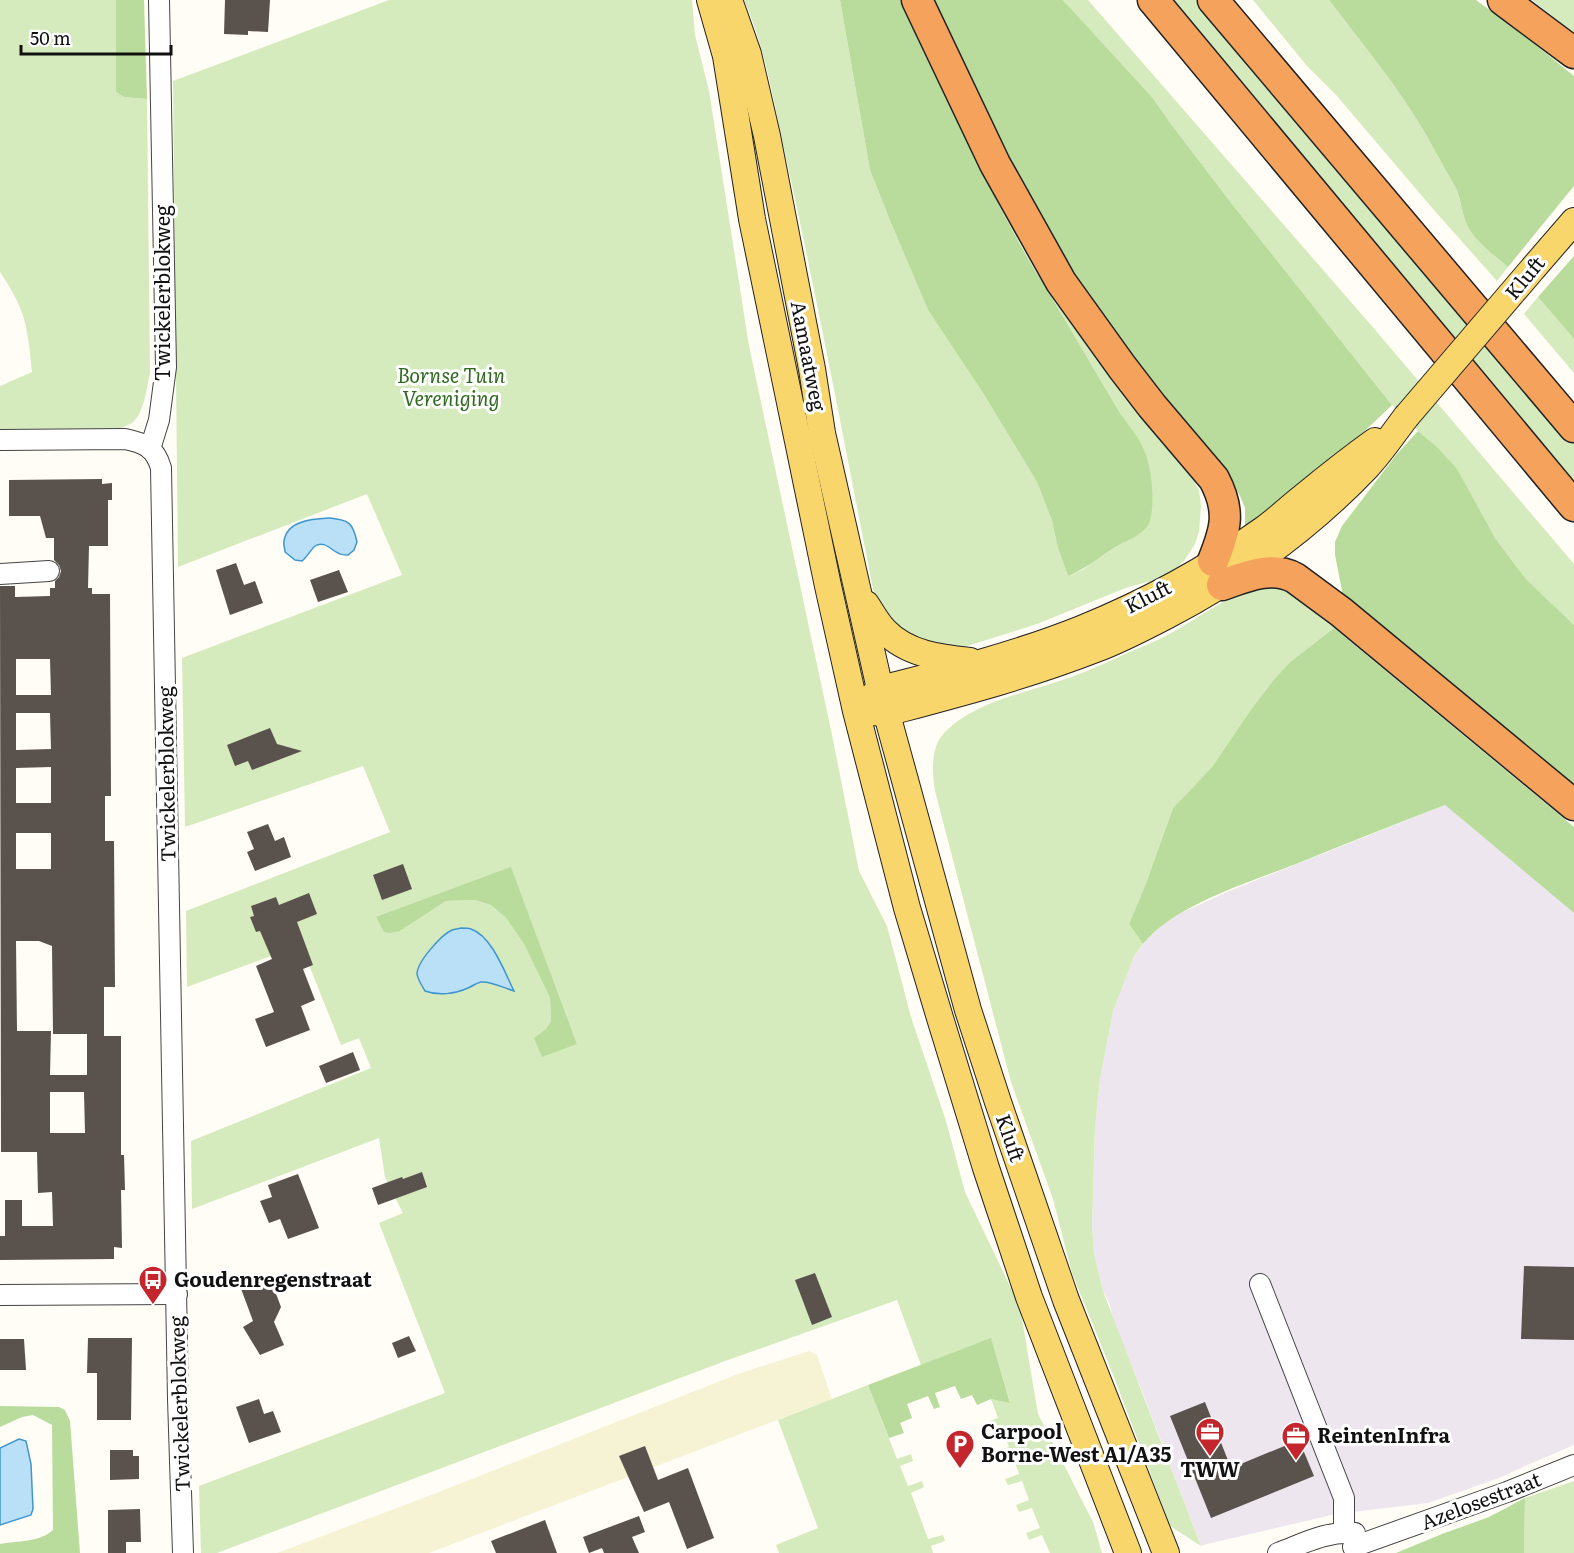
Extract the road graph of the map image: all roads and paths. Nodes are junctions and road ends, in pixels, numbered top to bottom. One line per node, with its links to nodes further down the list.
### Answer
1 (159, 0): 12 (street, Twickelerblokweg)
2 (710, 0): 20 (main road, Aamaatweg)
3 (729, 0): 17 (main road, Aamaatweg)
4 (917, 0): 15 (highway)
5 (1213, 0): 10 (highway)
6 (1503, 0): 8 (highway)
7 (1155, 4): 13 (highway)
8 (1574, 53)
9 (1574, 221): 15 (main road, Kluft, bridge)
10 (1574, 427)
11 (0, 440): 12 (street)
12 (150, 449): 23 (street, Twickelerblokweg)
13 (1574, 506)
14 (49, 571): 16 (street)
15 (1218, 573): 18 (main road, Kluft); 19 (main road, Kluft); 21 (highway)
16 (0, 574)
17 (858, 590): 18 (main road); 19 (main road, Aamaatweg)
18 (982, 662): 19 (main road, Kluft)
19 (883, 701): 20 (main road, Kluft); 29 (main road, Kluft)
20 (856, 711): 28 (main road, Kluft)
21 (1574, 804)
22 (1260, 1284): 26 (street)
23 (177, 1294): 24 (street); 27 (street, Twickelerblokweg)
24 (0, 1295)
25 (1574, 1466): 26 (street, Azelosestraat)
26 (1349, 1540): 30 (street, Azelosestraat)
27 (183, 1553)
28 (1128, 1553)
29 (1166, 1553)
30 (1278, 1553)

